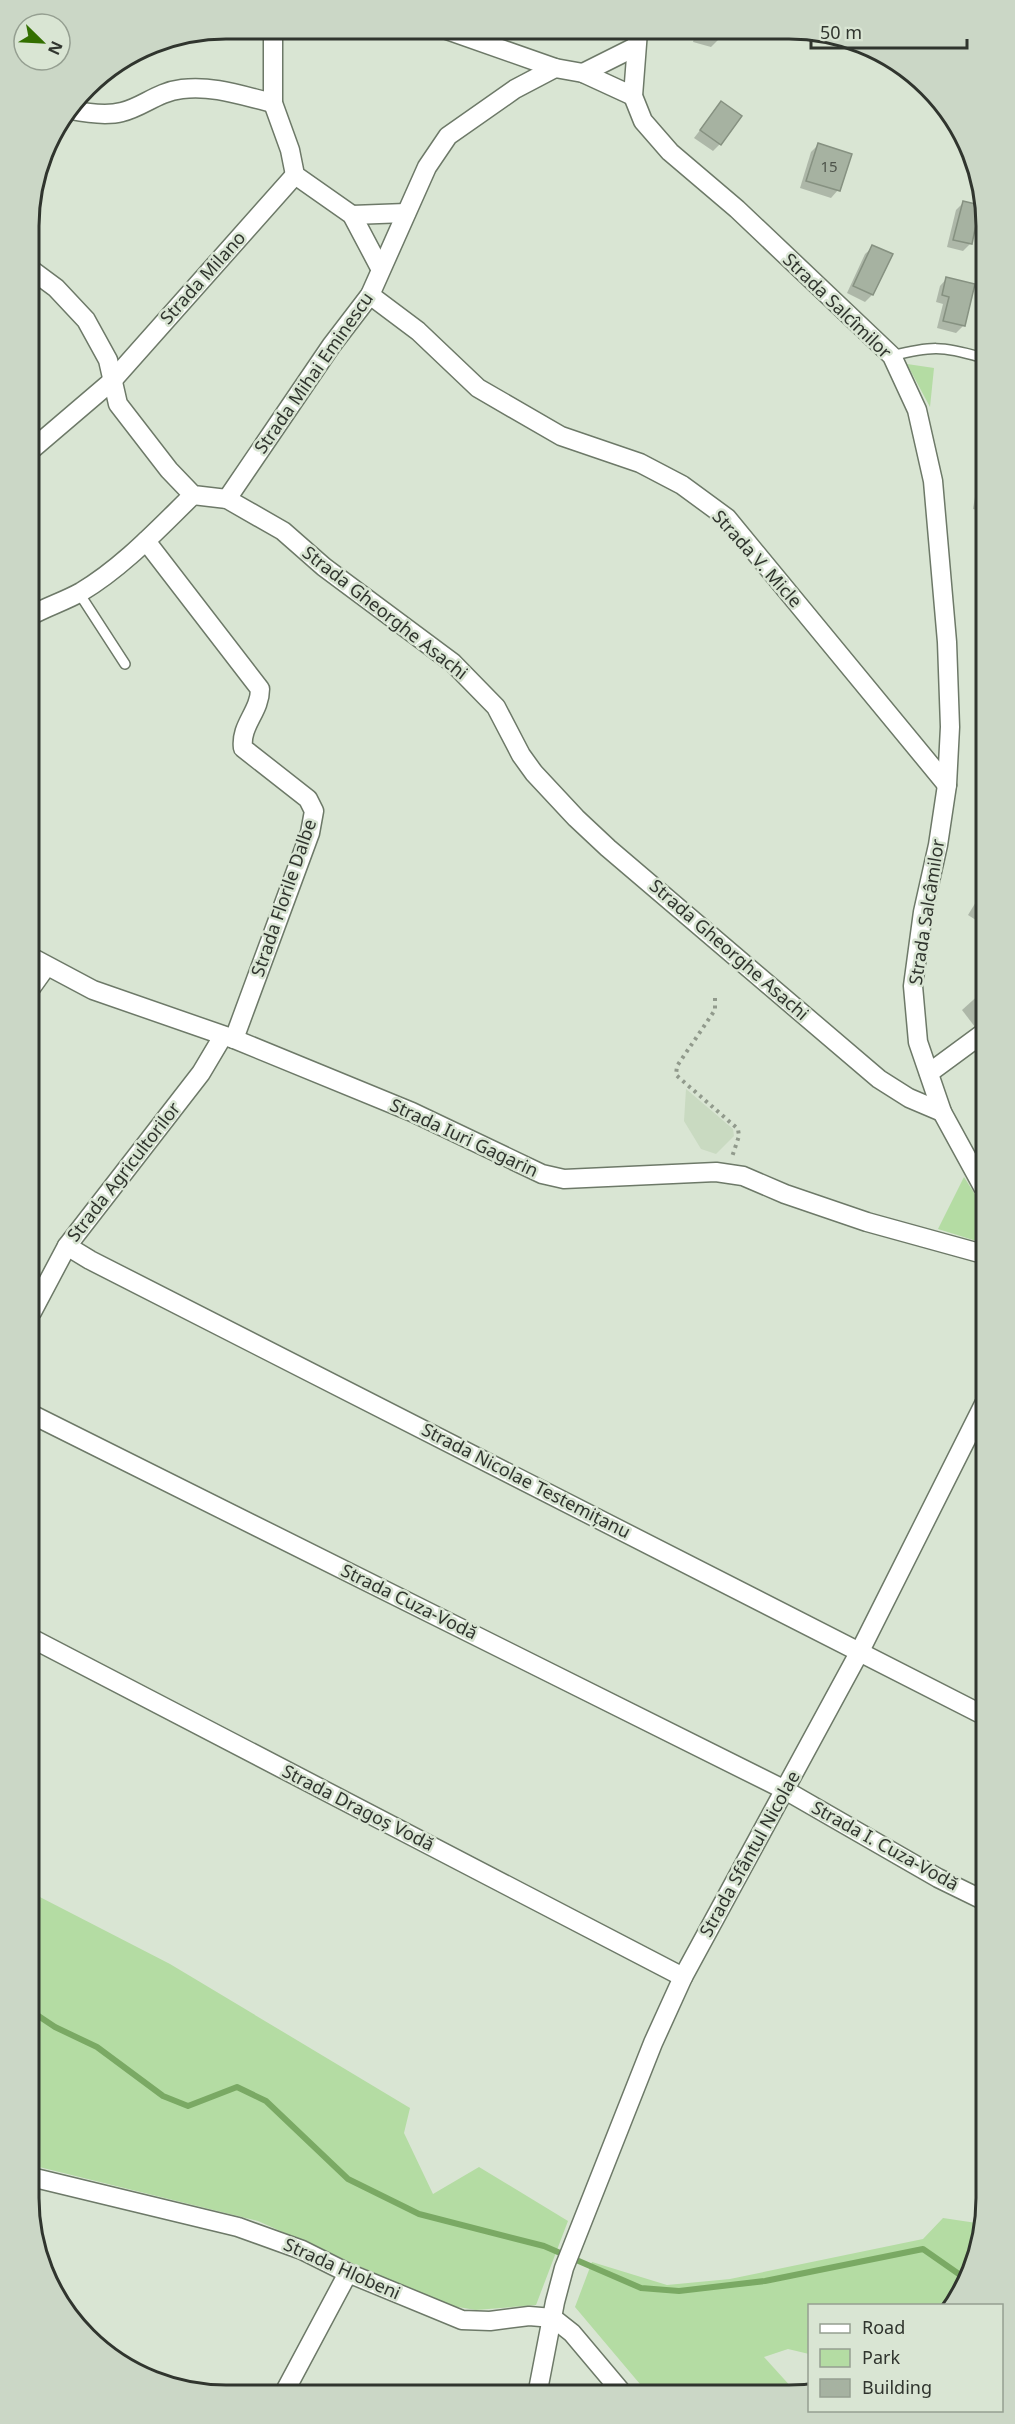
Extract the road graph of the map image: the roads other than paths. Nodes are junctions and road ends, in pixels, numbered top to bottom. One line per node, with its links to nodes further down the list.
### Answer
1 (273, 39): 7 (street)
2 (473, 39): 4 (street)
3 (637, 39): 5 (street); 6 (street)
4 (555, 68): 5 (street); 10 (street, Strada Mihai Eminescu)
5 (583, 73): 6 (street)
6 (633, 96): 15 (street, Strada Salcîmilor)
7 (273, 103): 8 (street); 9 (street)
8 (79, 112)
9 (296, 175): 11 (street); 17 (street, Strada Milano)
10 (406, 213): 11 (street); 12 (street, Strada Mihai Eminescu)
11 (352, 215): 12 (street)
12 (380, 268): 14 (street, Strada Mihai Eminescu)
13 (39, 275): 17 (street)
14 (370, 294): 20 (street, Strada Mihai Eminescu); 25 (street, Strada V. Micle)
15 (892, 356): 16 (lane); 25 (street, Strada Salcîmilor)
16 (976, 356)
17 (111, 381): 18 (street); 19 (street)
18 (39, 443)
19 (193, 495): 20 (street, Strada Gheorghe Asachi); 21 (street)
20 (227, 498): 30 (street, Strada Gheorghe Asachi)
21 (146, 541): 22 (street); 27 (street, Strada Florile Dalbe)
22 (79, 593): 23 (street); 24 (lane)
23 (39, 612)
24 (125, 664)
25 (946, 785): 29 (street, Strada Salcâmilor)
26 (39, 962): 27 (street, Strada Iuri Gagarin)
27 (228, 1037): 32 (street, Strada Agricultorilor); 33 (street, Strada Iuri Gagarin)
28 (976, 1039): 29 (street)
29 (929, 1073): 30 (street)
30 (942, 1112): 31 (street)
31 (976, 1174)
32 (67, 1246): 34 (street, Strada Agricultorilor); 38 (street, Strada Nicolae Testemițanu)
33 (976, 1252)
34 (39, 1299)
35 (39, 1418): 40 (street, Strada Cuza-Vodă)
36 (976, 1420): 38 (street, Strada Sfântul Nicolae)
37 (39, 1642): 42 (street, Strada Dragoș Vodă)
38 (860, 1651): 39 (street, Strada Nicolae Testemițanu); 40 (street, Strada Sfântul Nicolae)
39 (976, 1711)
40 (785, 1790): 41 (street, Strada I. Cuza-Vodă); 42 (street, Strada Sfântul Nicolae)
41 (976, 1897)
42 (684, 1977): 45 (street, Strada Sfântul Nicolae)
43 (39, 2179): 44 (street, Strada Hlobeni)
44 (348, 2273): 45 (street, Strada Hlobeni); 46 (street)
45 (553, 2318): 47 (street, Strada Sfântul Nicolae); 48 (street)
46 (288, 2385)
47 (539, 2385)
48 (616, 2385)

